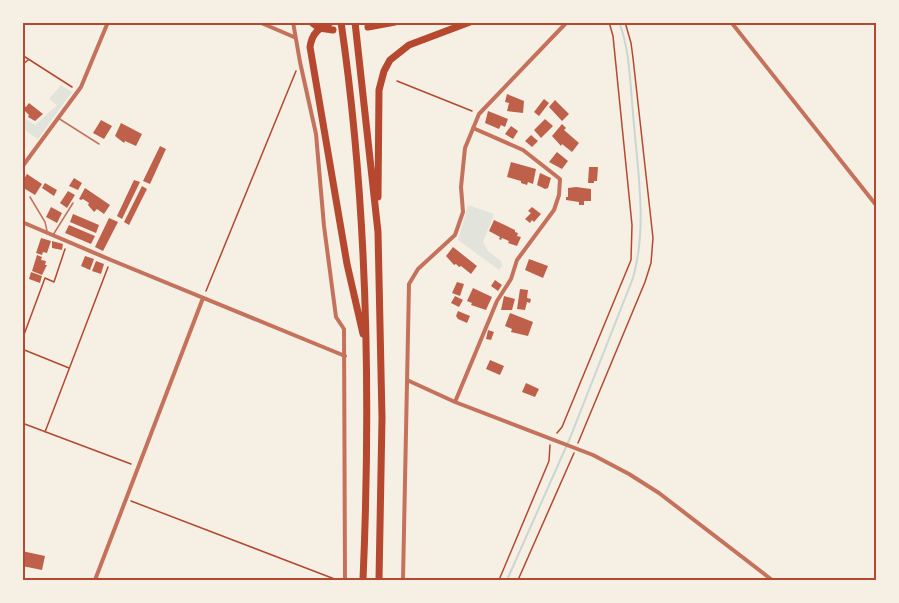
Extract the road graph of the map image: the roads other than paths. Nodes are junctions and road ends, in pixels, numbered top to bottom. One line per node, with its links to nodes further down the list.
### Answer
1 (108, 22): 15 (street)
2 (260, 22): 14 (street)
3 (293, 22): 14 (street)
4 (311, 22): 13 (highway)
5 (341, 22): 27 (highway)
6 (355, 22): 23 (highway)
7 (395, 22): 12 (highway)
8 (470, 22): 23 (highway)
9 (567, 22): 16 (street)
10 (731, 22): 21 (street)
11 (332, 26): 13 (highway)
12 (368, 27)
13 (319, 28): 27 (highway)
14 (295, 37): 28 (street)
15 (58, 117): 17 (lane); 18 (street)
16 (473, 128): 29 (street); 30 (street)
17 (99, 144)
18 (22, 167)
19 (30, 197): 24 (lane)
20 (73, 203): 25 (lane)
21 (876, 205)
22 (22, 222): 24 (street)
23 (378, 232): 34 (highway)
24 (46, 233): 25 (street)
25 (53, 236): 26 (street)
26 (203, 298): 28 (street); 31 (street)
27 (366, 351): 33 (highway)
28 (345, 356): 32 (street)
29 (406, 380): 30 (street); 35 (street)
30 (455, 402): 36 (street)
31 (95, 580)
32 (345, 580)
33 (363, 580)
34 (379, 580)
35 (403, 580)
36 (772, 580)

